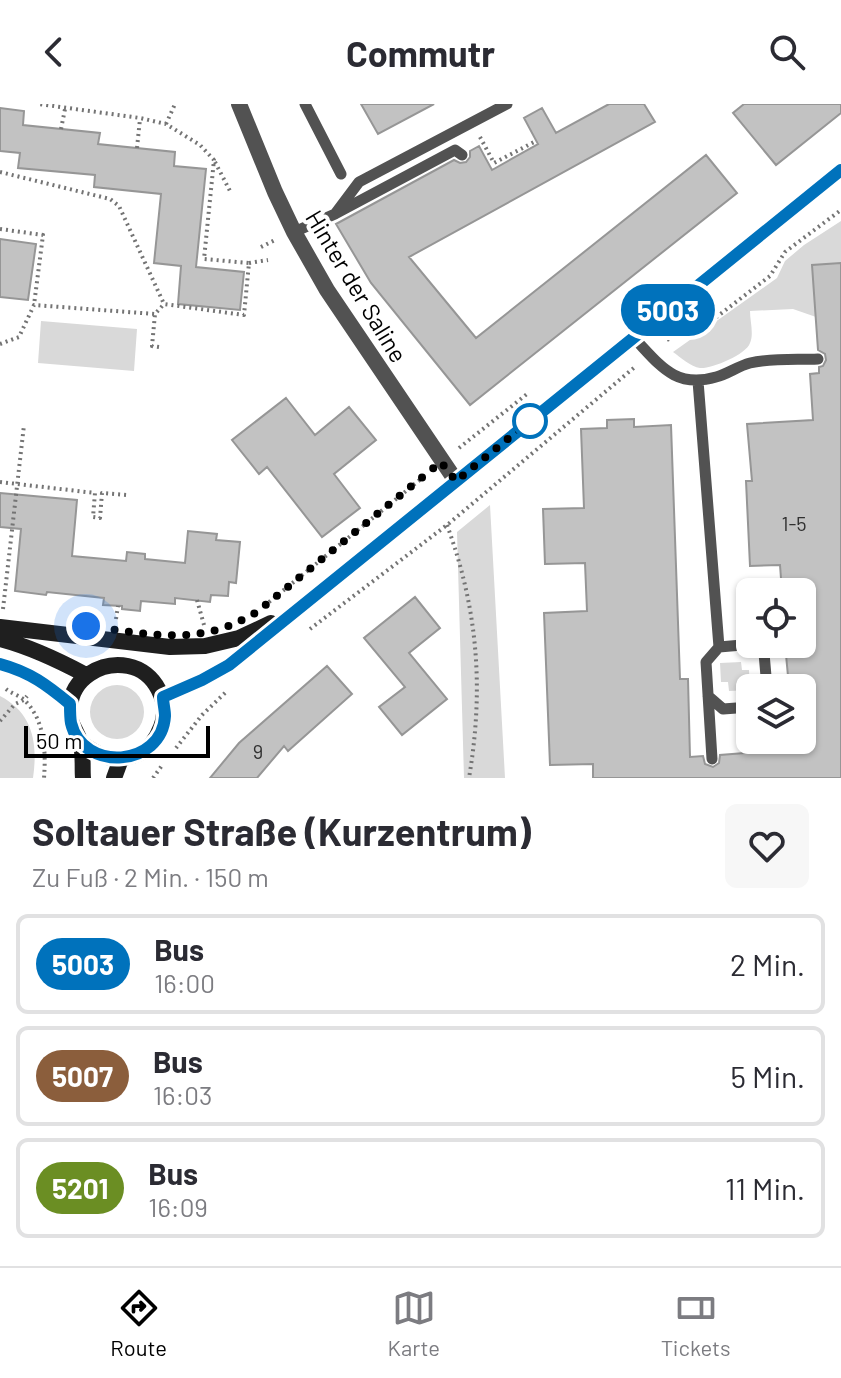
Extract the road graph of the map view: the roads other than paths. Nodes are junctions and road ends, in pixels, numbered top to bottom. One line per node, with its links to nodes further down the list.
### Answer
1 (239, 104): 8 (street, Hinter der Saline)
2 (305, 104): 6 (lane)
3 (507, 104): 7 (lane)
4 (462, 155): 7 (lane)
5 (841, 170): 9 (main road)
6 (341, 174)
7 (335, 214): 8 (lane)
8 (294, 232): 12 (street, Hinter der Saline)
9 (634, 338): 11 (lane); 12 (main road)
10 (818, 359): 11 (lane)
11 (698, 381): 16 (lane)
12 (456, 481): 13 (main road)
13 (294, 612): 14 (main road); 21 (main road)
14 (0, 627)
15 (0, 639): 19 (main road)
16 (719, 647): 18 (lane); 20 (lane)
17 (0, 664): 22 (main road)
18 (766, 674)
19 (86, 675): 21 (main road); 22 (main road)
20 (708, 696): 23 (lane); 26 (lane)
21 (163, 697): 25 (main road)
22 (70, 704): 24 (main road)
23 (736, 708)
24 (81, 743): 25 (main road); 27 (main road)
25 (121, 759): 28 (main road)
26 (712, 759)
27 (83, 778)
28 (114, 778)

